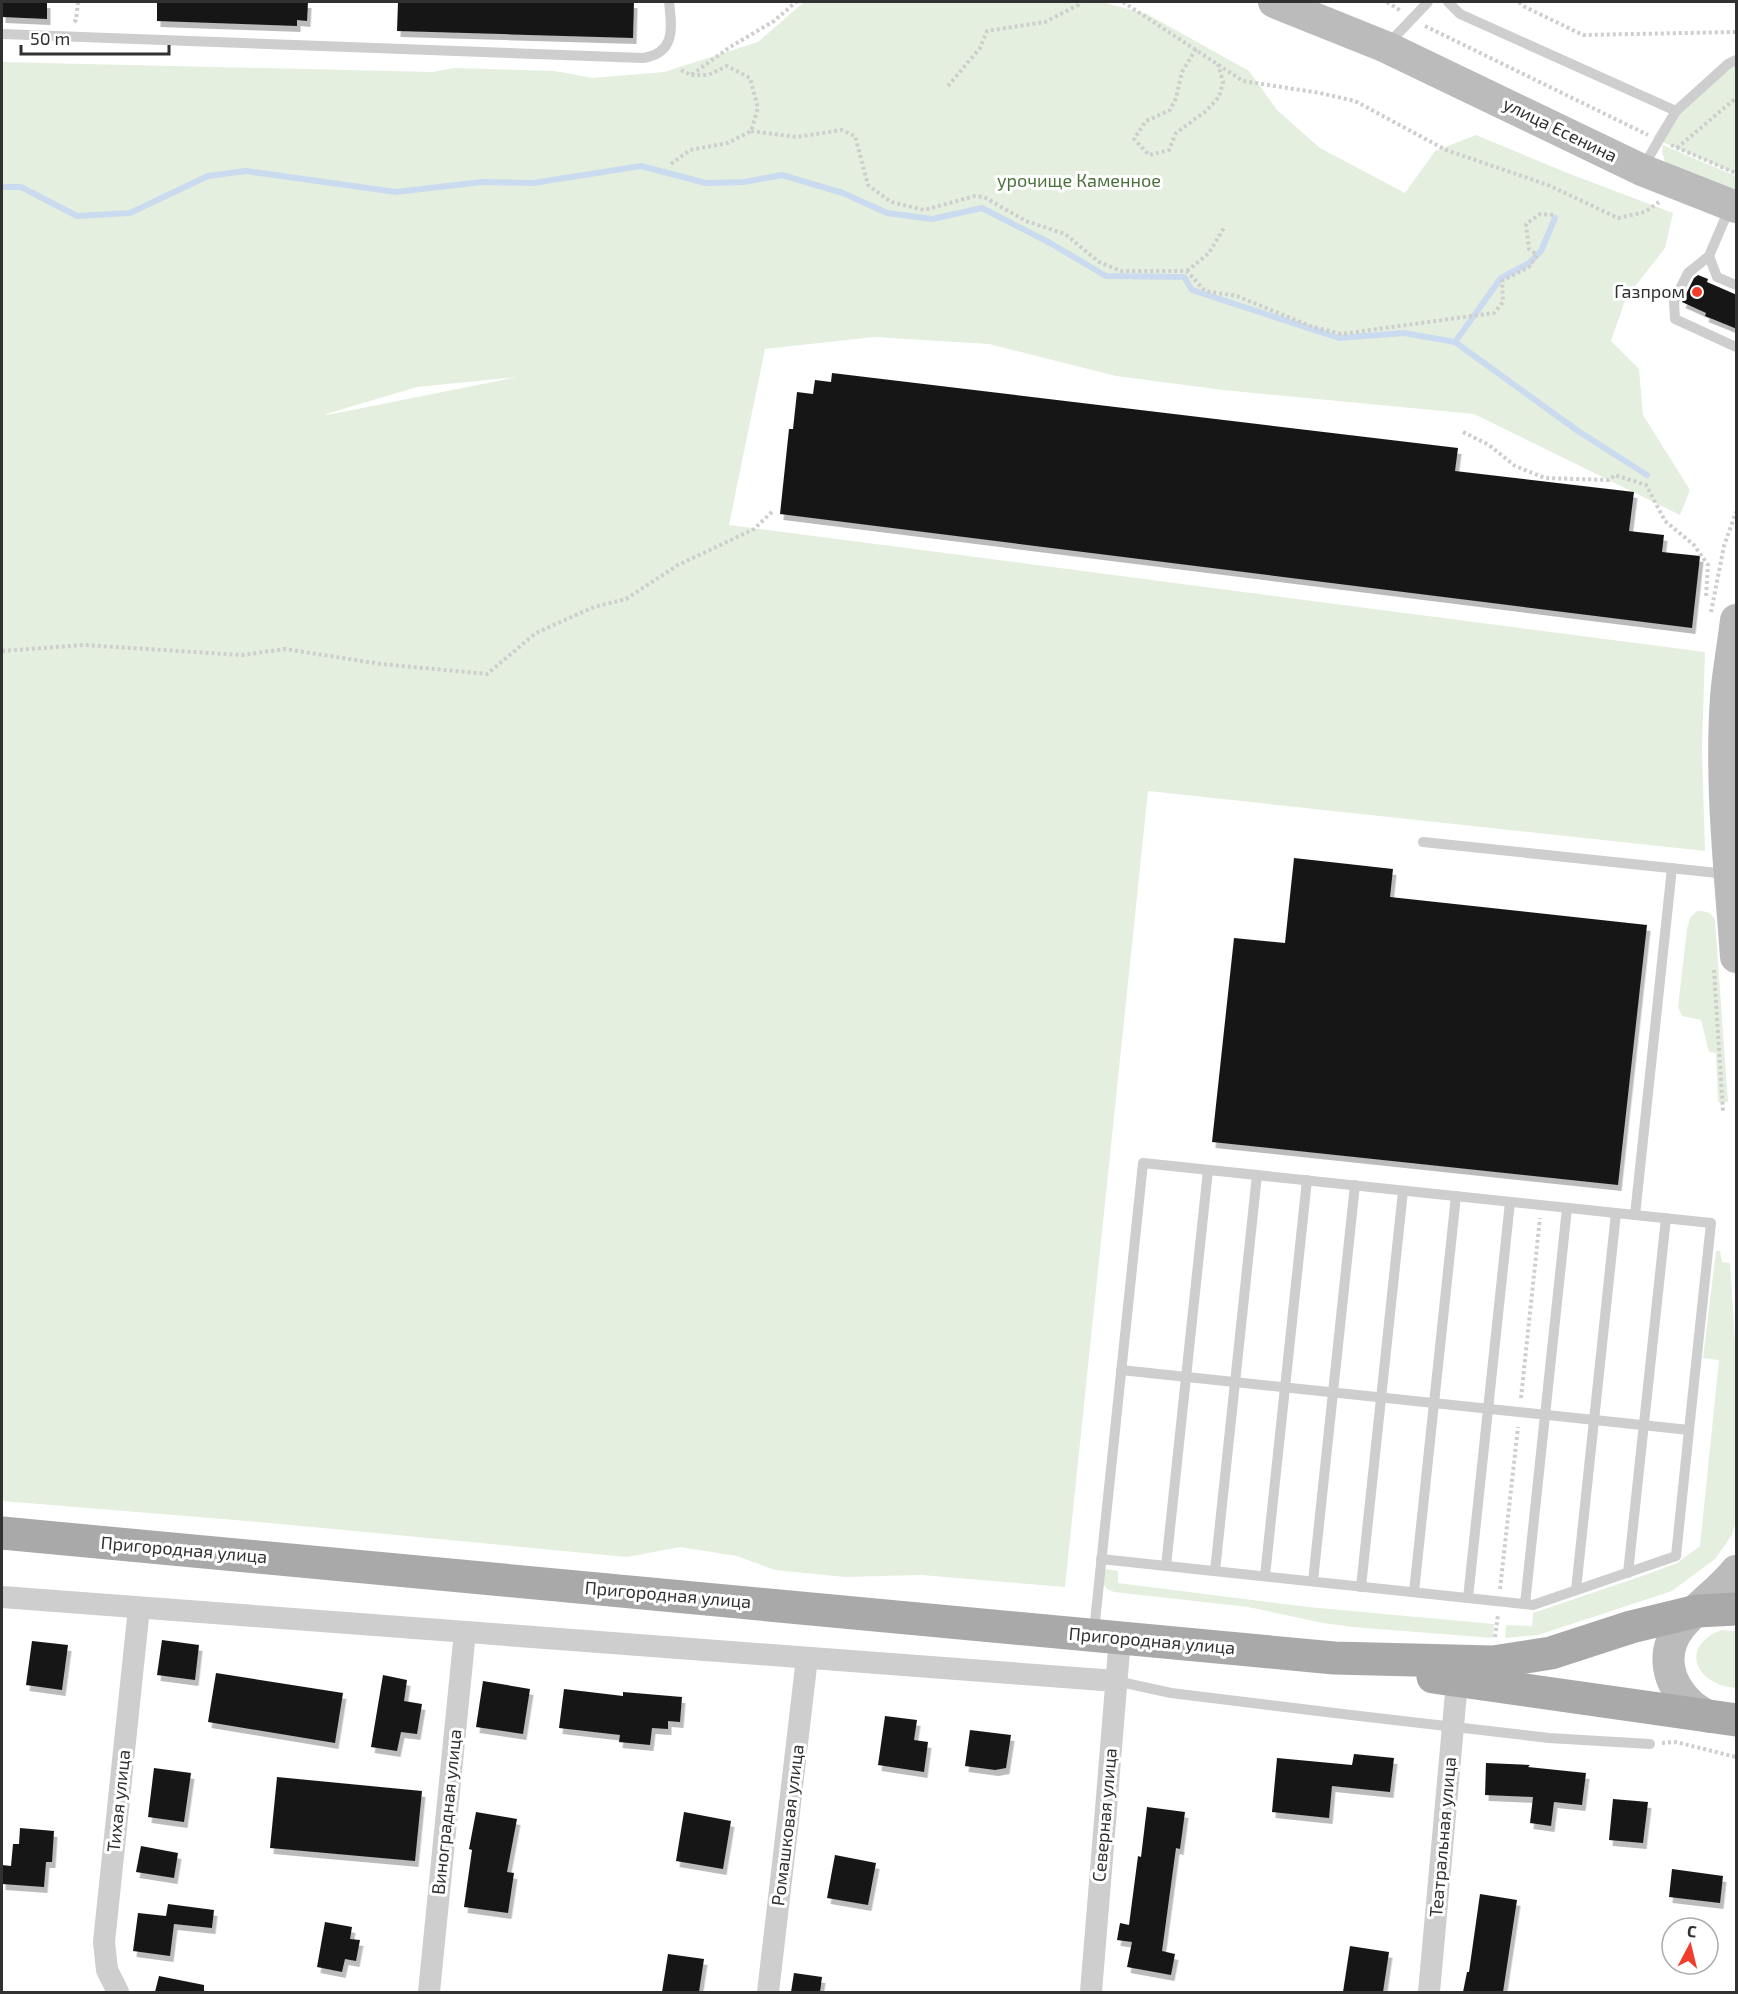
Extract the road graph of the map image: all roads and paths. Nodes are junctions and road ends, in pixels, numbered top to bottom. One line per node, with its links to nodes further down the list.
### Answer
1 (669, 2): 13 (lane)
2 (796, 2): 19 (path)
3 (1079, 2): 20 (path)
4 (1123, 2): 15 (path)
5 (1274, 2): 14 (street, улица Есенина)
6 (1320, 2): 14 (street, улица Есенина)
7 (1387, 2): 11 (path)
8 (1428, 2): 11 (lane)
9 (1448, 2): 22 (lane)
10 (1519, 2): 12 (path)
11 (1412, 19): 14 (lane); 24 (path)
12 (1737, 32)
13 (2, 34)
14 (1386, 47): 28 (street, улица Есенина)
15 (1196, 49): 17 (path); 17 (path)
16 (1737, 60): 22 (lane)
17 (1218, 64): 31 (path)
18 (681, 70): 19 (path)
19 (691, 75): 23 (path)
20 (948, 86)
21 (1737, 98): 25 (path)
22 (1676, 111): 24 (lane)
23 (751, 131): 26 (path); 36 (path)
24 (1659, 140): 25 (path); 28 (lane)
25 (1677, 148): 29 (path)
26 (671, 164)
27 (1737, 166): 29 (path)
28 (1642, 170): 31 (street, улица Есенина)
29 (1729, 170): 30 (path)
30 (1737, 173)
31 (1674, 182): 32 (street, улица Есенина)
32 (1734, 206): 35 (lane)
33 (1555, 215): 36 (path)
34 (1225, 226): 36 (path)
35 (1709, 256): 37 (lane); 38 (lane)
36 (1187, 271)
37 (1737, 285)
38 (1737, 346)
39 (1463, 432): 41 (path)
40 (774, 510): 43 (path)
41 (1706, 597)
42 (1737, 621): 44 (street)
43 (2, 651)
44 (1731, 745): 47 (street)
45 (1424, 842): 46 (lane)
46 (1672, 868): 47 (lane); 60 (lane)
47 (1730, 874): 48 (street)
48 (1725, 961): 49 (path)
49 (1723, 1111)
50 (1208, 1170): 51 (lane); 62 (lane); 63 (lane)
51 (1257, 1175): 52 (lane); 64 (lane)
52 (1307, 1180): 53 (lane); 65 (lane)
53 (1355, 1185): 54 (lane); 66 (lane)
54 (1403, 1191): 55 (lane); 67 (lane)
55 (1456, 1196): 56 (lane); 68 (lane)
56 (1510, 1202): 57 (lane); 69 (lane)
57 (1541, 1205): 58 (lane); 70 (path)
58 (1567, 1208): 59 (lane); 71 (lane)
59 (1616, 1213): 60 (lane); 72 (lane)
60 (1635, 1215): 61 (lane)
61 (1666, 1218): 73 (lane); 74 (lane)
62 (1121, 1370): 63 (lane); 76 (lane)
63 (1186, 1377): 64 (lane); 77 (lane)
64 (1235, 1382): 65 (lane); 78 (lane)
65 (1286, 1387): 66 (lane); 81 (lane)
66 (1333, 1392): 67 (lane); 82 (lane)
67 (1381, 1397): 68 (lane); 83 (lane)
68 (1434, 1403): 69 (lane); 85 (lane)
69 (1488, 1409): 70 (lane); 87 (lane)
70 (1519, 1412): 71 (lane); 88 (path)
71 (1545, 1415): 72 (lane); 89 (lane)
72 (1594, 1420): 73 (lane); 84 (lane)
73 (1644, 1425): 74 (lane); 80 (lane)
74 (1689, 1430): 80 (lane)
75 (2, 1533): 94 (main road, Пригородная улица)
76 (1101, 1559): 77 (lane); 94 (lane)
77 (1166, 1566): 78 (lane)
78 (1215, 1571): 81 (lane)
79 (1737, 1571): 92 (street)
80 (1628, 1573): 84 (lane)
81 (1266, 1576): 82 (lane)
82 (1313, 1581): 83 (lane)
83 (1361, 1587): 85 (lane)
84 (1576, 1590): 89 (lane)
85 (1414, 1592): 87 (lane)
86 (2, 1597): 90 (street)
87 (1468, 1598): 88 (lane)
88 (1499, 1601): 89 (lane); 97 (path)
89 (1525, 1604)
90 (140, 1608): 93 (street); 104 (street, Тихая улица)
91 (1737, 1609): 92 (main road, Пригородная улица)
92 (1697, 1611): 97 (main road, Пригородная улица); 100 (street)
93 (465, 1632): 95 (street); 105 (street, Виноградная улица)
94 (1106, 1637): 96 (main road, Пригородная улица); 98 (street, Северная улица)
95 (807, 1658): 98 (street); 106 (street, Ромашковая улица)
96 (1334, 1658): 97 (main road, Пригородная улица); 99 (main road, Пригородная улица)
97 (1493, 1662)
98 (1116, 1682): 101 (lane); 107 (street, Северная улица)
99 (1457, 1682): 100 (main road, Пригородная улица); 101 (street, Театральная улица)
100 (1723, 1718)
101 (1453, 1726): 102 (lane); 108 (street, Театральная улица)
102 (1650, 1744): 103 (path)
103 (1737, 1757)
104 (117, 1992)
105 (429, 1992)
106 (768, 1992)
107 (1091, 1992)
108 (1429, 1992)

